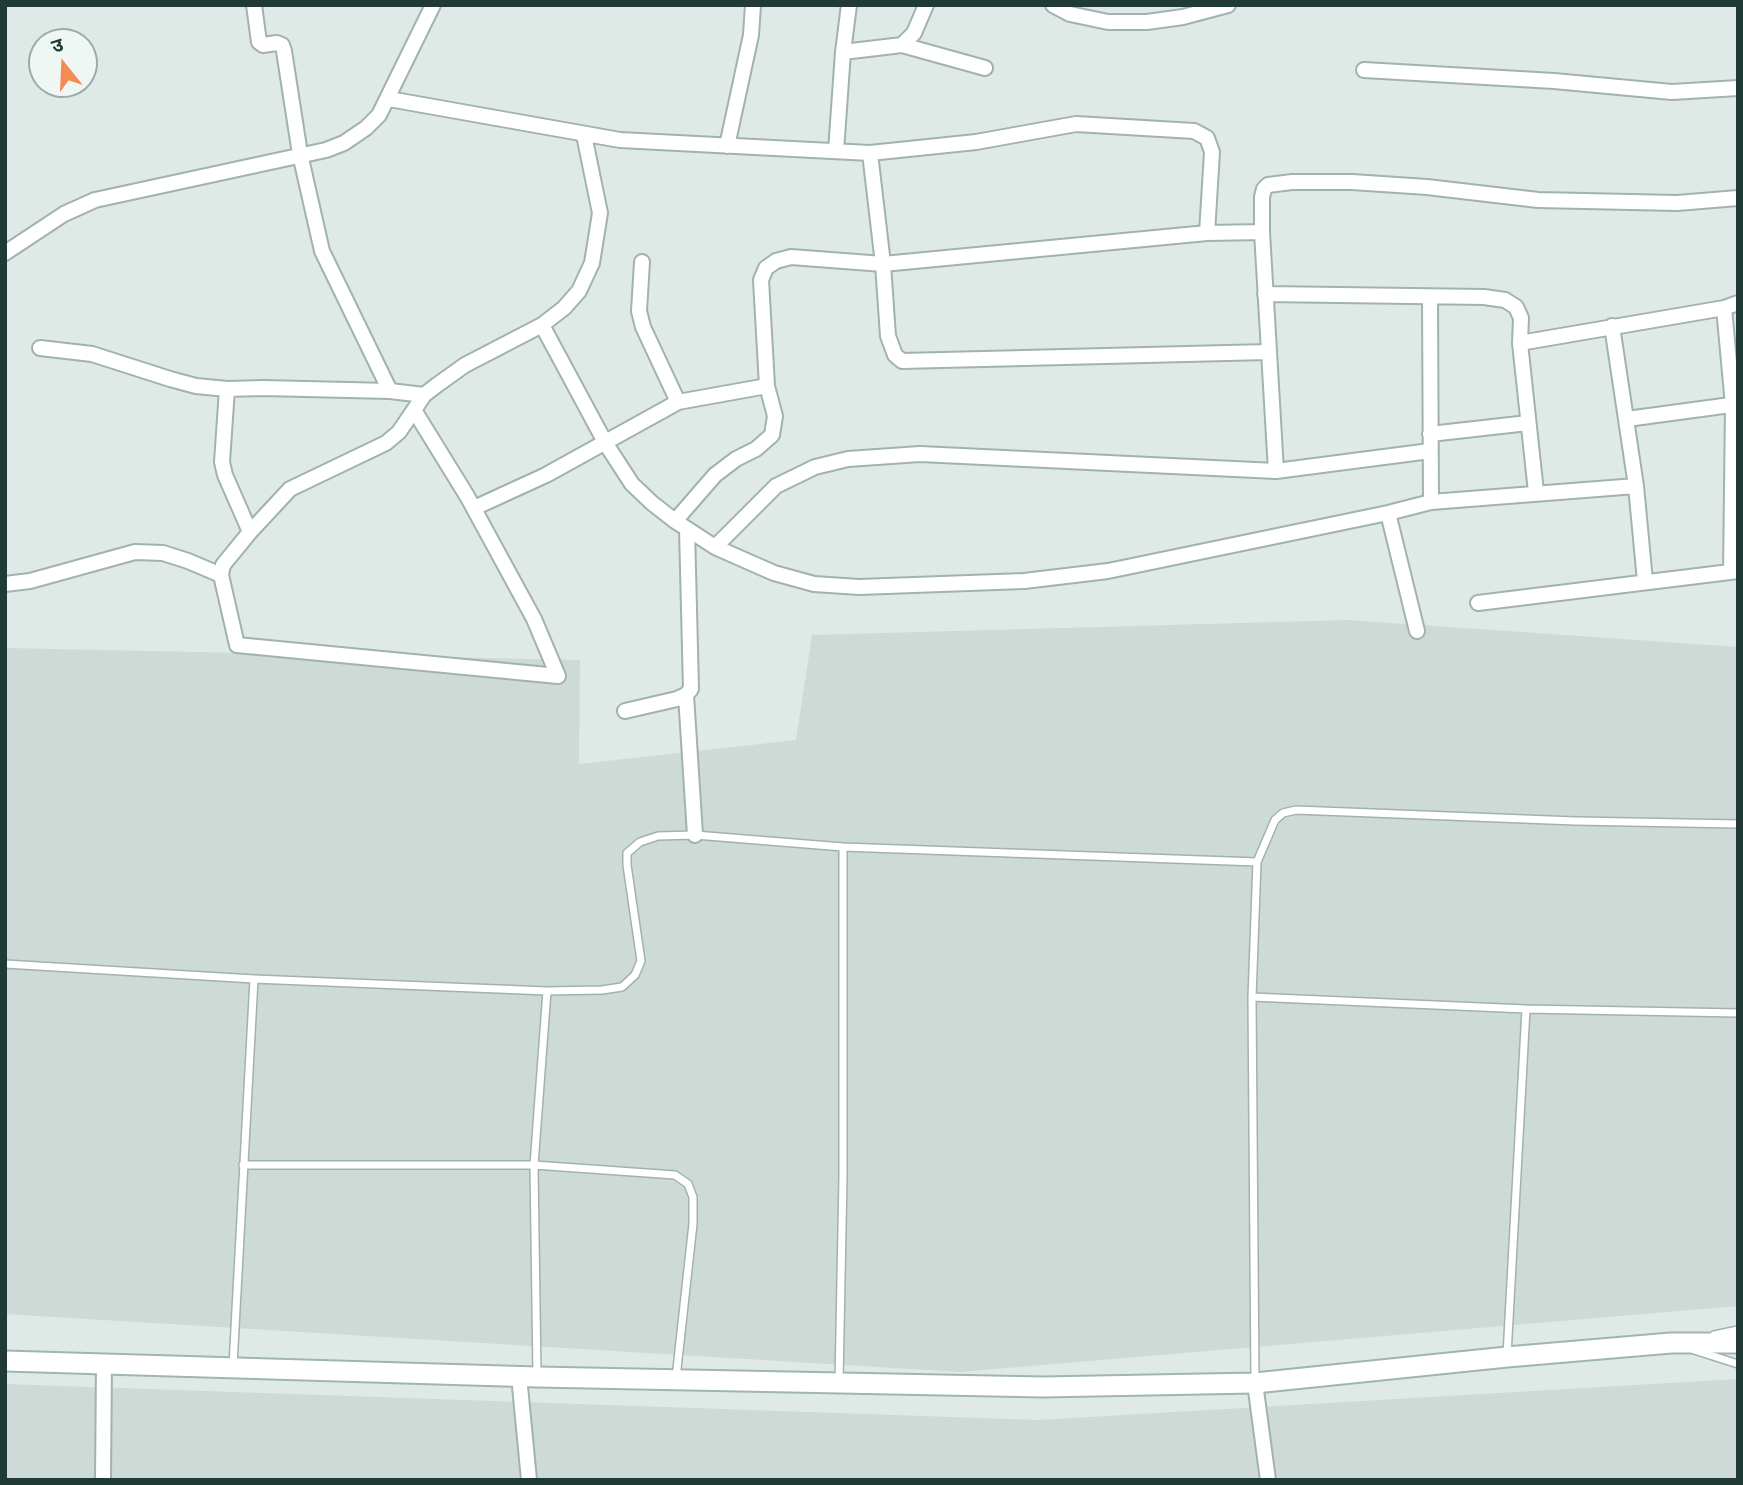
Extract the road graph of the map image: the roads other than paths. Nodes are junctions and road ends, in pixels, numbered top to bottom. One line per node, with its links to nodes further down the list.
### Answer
1 (254, 5): 18 (street)
2 (433, 5): 13 (street)
3 (753, 5): 15 (street)
4 (849, 5): 9 (street)
5 (926, 5): 8 (street)
6 (1054, 5): 7 (street)
7 (1228, 5)
8 (902, 46): 9 (street); 10 (street)
9 (843, 52): 16 (street)
10 (985, 68)
11 (1364, 70): 12 (street)
12 (1738, 88)
13 (389, 99): 14 (street); 18 (street)
14 (584, 135): 15 (street); 28 (street)
15 (727, 146): 16 (street)
16 (836, 150): 17 (street)
17 (870, 153): 21 (street); 24 (street)
18 (300, 154): 22 (street); 35 (street)
19 (1738, 198): 20 (street)
20 (1262, 232): 21 (street); 25 (street)
21 (1207, 233): 24 (street)
22 (5, 253)
23 (642, 262): 37 (street)
24 (883, 264): 32 (street); 33 (street)
25 (1265, 294): 26 (street); 32 (street)
26 (1430, 297): 30 (street); 42 (street)
27 (1731, 306): 29 (street); 38 (street)
28 (541, 325): 36 (street); 43 (street)
29 (1612, 326): 30 (street); 40 (street)
30 (1520, 343): 41 (street)
31 (40, 348): 34 (street)
32 (1268, 352): 45 (street)
33 (767, 386): 37 (street); 51 (street)
34 (227, 389): 35 (street); 52 (street)
35 (390, 391): 36 (street)
36 (424, 395): 39 (street)
37 (678, 402): 43 (street)
38 (1735, 404): 40 (street); 54 (street)
39 (414, 410): 49 (street); 52 (street)
40 (1627, 419): 46 (street)
41 (1528, 423): 42 (street); 47 (street)
42 (1430, 434): 44 (street)
43 (606, 444): 49 (street); 51 (street)
44 (1430, 451): 45 (street); 48 (street)
45 (1276, 471): 53 (street)
46 (1636, 486): 47 (street); 56 (street)
47 (1536, 492): 48 (street)
48 (1431, 502): 50 (street)
49 (474, 509): 55 (street)
50 (1388, 513): 53 (street); 59 (street)
51 (681, 525): 53 (street); 60 (street)
52 (250, 532): 55 (street)
53 (715, 547)
54 (1734, 572): 56 (street)
55 (221, 575): 57 (street)
56 (1645, 581): 58 (street)
57 (5, 584)
58 (1478, 603)
59 (1417, 631)
60 (686, 695): 61 (street); 63 (street)
61 (625, 711)
62 (1738, 824): 65 (lane)
63 (695, 835): 64 (lane); 68 (lane)
64 (843, 847): 65 (lane); 85 (lane)
65 (1257, 862): 69 (lane)
66 (5, 964): 67 (lane)
67 (254, 979): 68 (lane); 72 (lane)
68 (547, 991): 73 (lane)
69 (1252, 997): 70 (lane); 84 (lane)
70 (1526, 1009): 71 (lane); 77 (lane)
71 (1738, 1013)
72 (243, 1165): 73 (lane); 81 (lane)
73 (534, 1165): 82 (lane); 83 (lane)
74 (1738, 1330): 75 (lane)
75 (1671, 1343): 76 (street); 77 (street); 80 (lane)
76 (1738, 1343)
77 (1507, 1357): 84 (street)
78 (5, 1361): 79 (street)
79 (104, 1363): 81 (street); 86 (street)
80 (1738, 1364)
81 (233, 1366): 82 (street)
82 (528, 1376): 83 (street); 87 (street)
83 (676, 1379): 85 (street)
84 (1255, 1383): 85 (street); 88 (street)
85 (839, 1384)
86 (103, 1480)
87 (529, 1480)
88 (1268, 1480)

